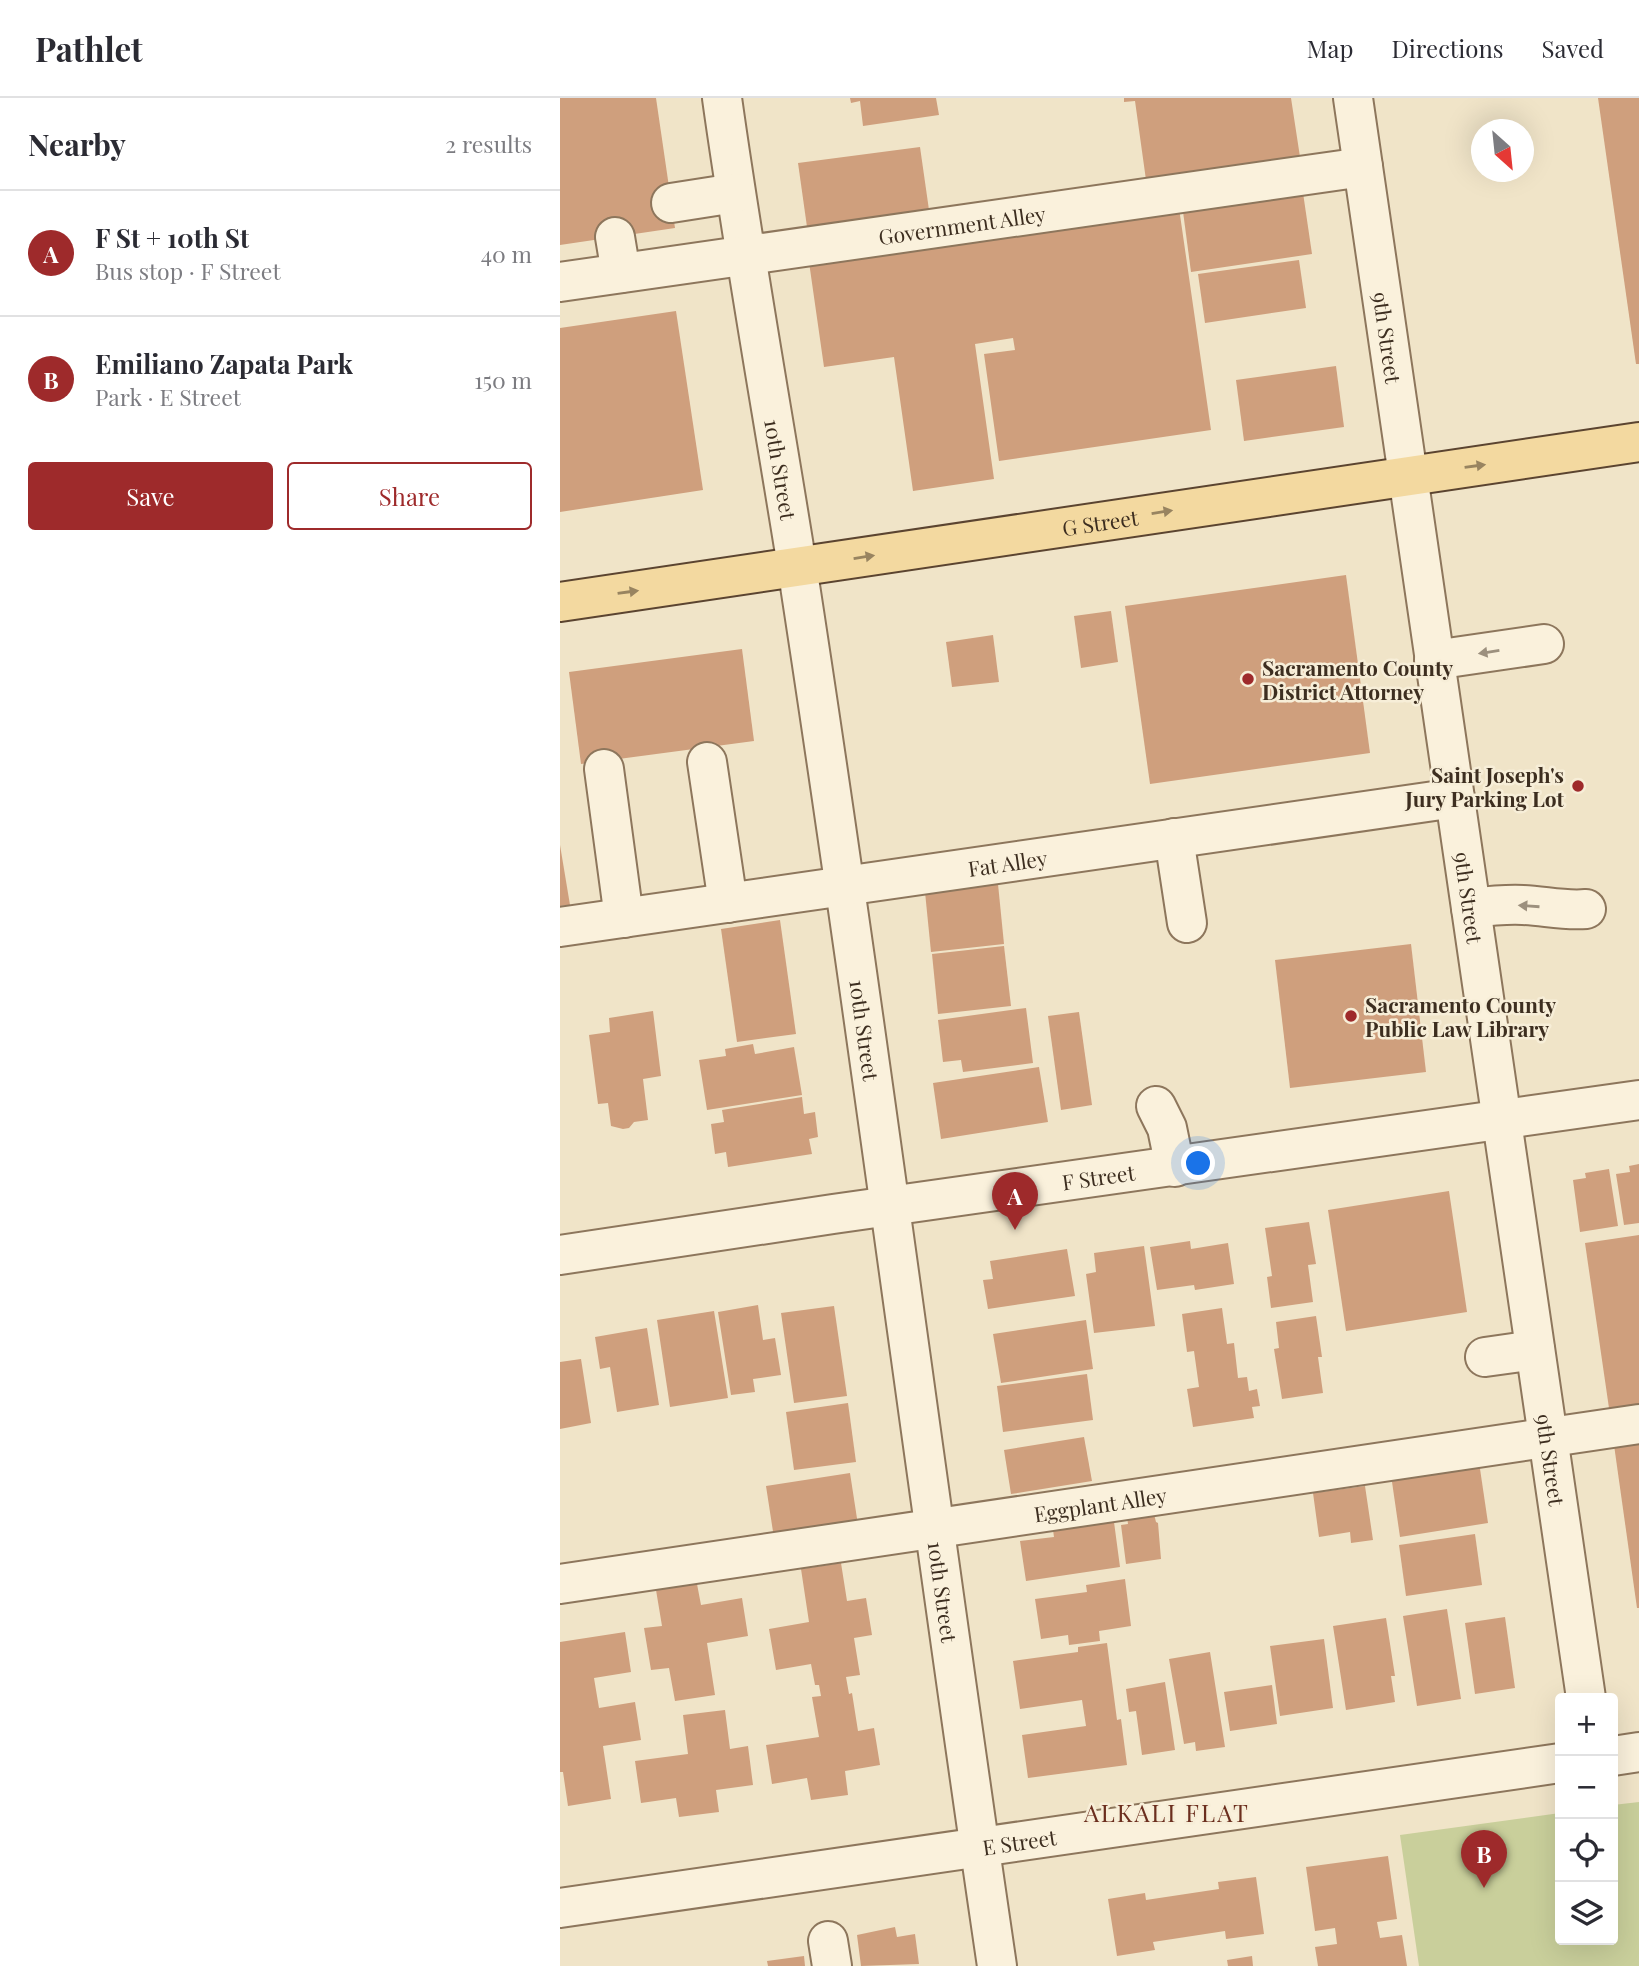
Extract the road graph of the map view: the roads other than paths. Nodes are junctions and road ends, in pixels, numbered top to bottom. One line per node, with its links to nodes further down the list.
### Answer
1 (722, 98): 4 (street, 10th Street)
2 (1353, 98): 3 (street, 9th Street)
3 (1363, 167): 6 (street, Government Alley); 9 (street, 9th Street)
4 (736, 193): 5 (street); 6 (street, 10th Street)
5 (671, 203)
6 (745, 256): 7 (street, Government Alley); 10 (street, 10th Street)
7 (560, 282)
8 (1639, 442): 9 (main road, G Street, one-way to 8)
9 (1408, 475): 10 (main road, G Street, one-way to 9); 13 (street, 9th Street)
10 (797, 568): 11 (main road, G Street, one-way to 10); 18 (street, 10th Street)
11 (560, 602)
12 (1544, 644): 13 (street, one-way to 13)
13 (1434, 660): 16 (street, 9th Street)
14 (707, 762): 19 (street)
15 (604, 769): 22 (street)
16 (1455, 798): 17 (street, Fat Alley); 20 (street, 9th Street)
17 (1174, 838): 18 (street, Fat Alley); 23 (street)
18 (843, 886): 19 (street, Fat Alley); 29 (street, 10th Street)
19 (728, 903): 22 (street, Fat Alley)
20 (1471, 908): 21 (street, one-way to 20); 27 (street, 9th Street)
21 (1586, 909)
22 (624, 918): 24 (street, Fat Alley)
23 (1187, 923)
24 (560, 927)
25 (1639, 1100): 27 (street, F Street)
26 (1156, 1107): 28 (street)
27 (1502, 1120): 28 (street, F Street); 31 (street, 9th Street)
28 (1175, 1167): 29 (street, F Street)
29 (889, 1206): 30 (street, F Street); 35 (street, 10th Street)
30 (560, 1255)
31 (1535, 1350): 32 (street); 34 (street, 9th Street)
32 (1485, 1357)
33 (1639, 1424): 34 (street, Eggplant Alley)
34 (1548, 1437): 35 (street, Eggplant Alley); 37 (street, 9th Street)
35 (933, 1529): 36 (street, Eggplant Alley); 41 (street, 10th Street)
36 (560, 1584)
37 (1585, 1693)
38 (1639, 1752): 39 (street)
39 (1618, 1755)
40 (1555, 1764): 41 (street, E Street)
41 (979, 1846): 42 (street, E Street); 43 (street, 10th Street)
42 (560, 1908)
43 (996, 1966)

